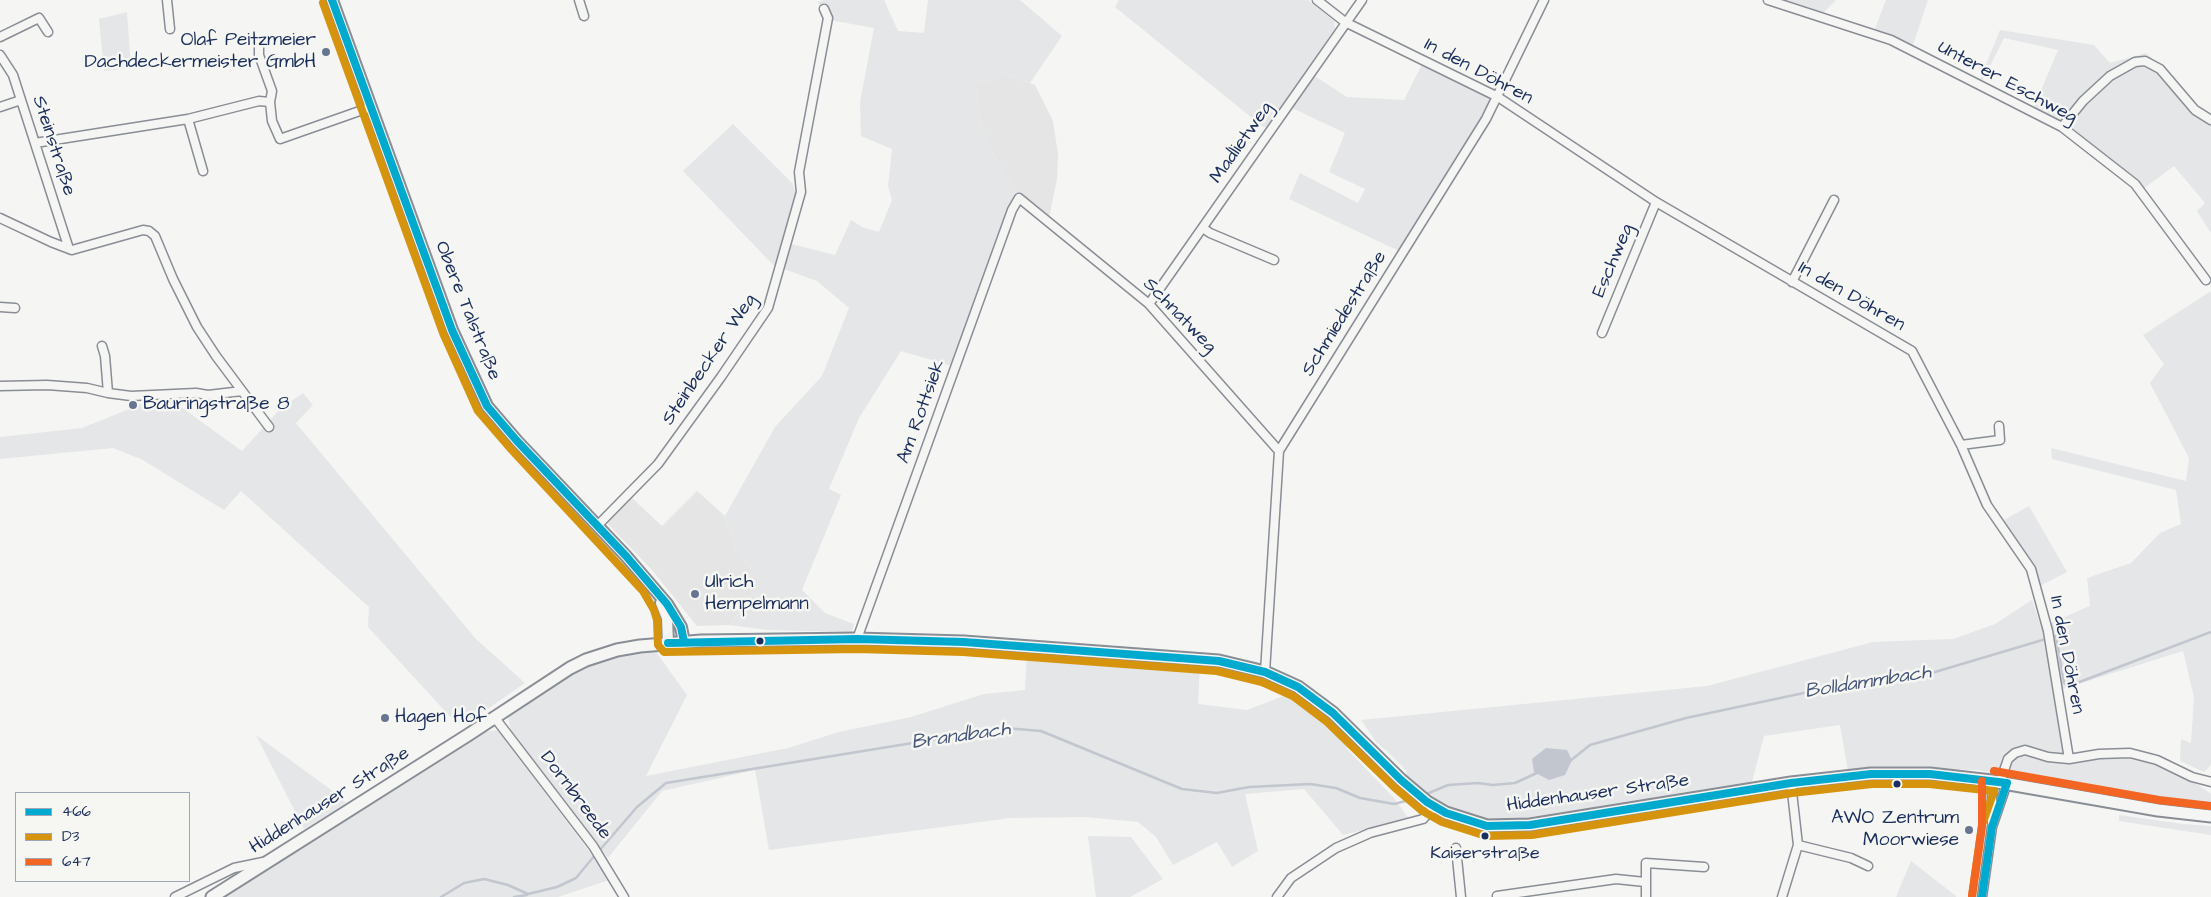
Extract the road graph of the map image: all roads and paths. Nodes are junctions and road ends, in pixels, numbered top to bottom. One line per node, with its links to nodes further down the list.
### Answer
1 (167, 0): 11 (street)
2 (332, 0): 20 (street, Obere Talstraße)
3 (579, 0): 9 (street)
4 (1317, 0): 10 (street, In den Döhren)
5 (1362, 0): 10 (street, Madlietweg)
6 (1544, 0): 16 (street, Schmiedestraße)
7 (1768, 0): 23 (street, Unterer Eschweg)
8 (824, 9): 47 (street, Steinbecker Weg)
9 (584, 16)
10 (1344, 22): 16 (street, In den Döhren); 30 (street, Madlietweg)
11 (170, 28)
12 (48, 32): 13 (street)
13 (0, 37)
14 (259, 43): 18 (street)
15 (0, 55): 17 (street, Steinstraße)
16 (1498, 97): 28 (street, In den Döhren); 46 (street, Schmiedestraße)
17 (21, 100): 19 (street); 24 (street, Steinstraße)
18 (270, 102): 20 (street); 21 (street)
19 (0, 107)
20 (371, 107): 47 (street, Obere Talstraße)
21 (188, 119): 24 (street); 25 (street)
22 (2211, 120): 23 (street)
23 (2062, 127): 33 (street, Unterer Eschweg)
24 (35, 143): 31 (street, Steinstraße)
25 (203, 171)
26 (1019, 198): 35 (street, Schnatweg); 49 (street, Am Rottsiek)
27 (1834, 200): 34 (street)
28 (1656, 202): 34 (street, In den Döhren); 38 (street, Eschweg)
29 (0, 218): 31 (street)
30 (1203, 228): 32 (street); 35 (street, Madlietweg)
31 (69, 249): 41 (street)
32 (1274, 260)
33 (2206, 280)
34 (1792, 282): 45 (street, In den Döhren)
35 (1150, 304): 46 (street, Schnatweg)
36 (0, 307): 37 (street)
37 (15, 308)
38 (1602, 333)
39 (102, 346): 42 (street)
40 (0, 386): 42 (street)
41 (242, 391): 42 (street); 44 (street)
42 (108, 394)
43 (1999, 426): 45 (street)
44 (269, 427)
45 (1961, 445): 54 (street, In den Döhren)
46 (1279, 451): 52 (street, Schmiedestraße)
47 (598, 525): 48 (street, Obere Talstraße)
48 (651, 585): 50 (street, Obere Talstraße); 51 (street, Obere Talstraße)
49 (857, 639): 50 (main road, Hiddenhauser Straße); 52 (main road, Hiddenhauser Straße)
50 (684, 642): 51 (main road, Hiddenhauser Straße)
51 (668, 643): 53 (main road, Hiddenhauser Straße)
52 (1265, 672): 58 (main road, Hiddenhauser Straße)
53 (495, 718): 63 (main road, Hiddenhauser Straße); 71 (street, Dornbreede)
54 (2069, 759): 56 (street); 57 (street)
55 (1791, 782): 56 (main road, Hiddenhauser Straße); 58 (main road, Hiddenhauser Straße); 61 (street)
56 (1999, 782): 59 (main road, Hiddenhauser Straße); 60 (street); 60 (street)
57 (2211, 782)
58 (1430, 804): 72 (street)
59 (2211, 816)
60 (1992, 826): 76 (street)
61 (1798, 845): 64 (street); 75 (street)
62 (1456, 848): 73 (street)
63 (268, 861): 69 (street); 70 (main road, Hiddenhauser Straße)
64 (1868, 866)
65 (1704, 867): 66 (street)
66 (1645, 882): 67 (street); 74 (street)
67 (1520, 895): 68 (street)
68 (1497, 896)
69 (175, 897)
70 (212, 897)
71 (624, 897)
72 (1277, 897)
73 (1460, 897)
74 (1646, 897)
75 (1782, 897)
76 (1982, 897)

